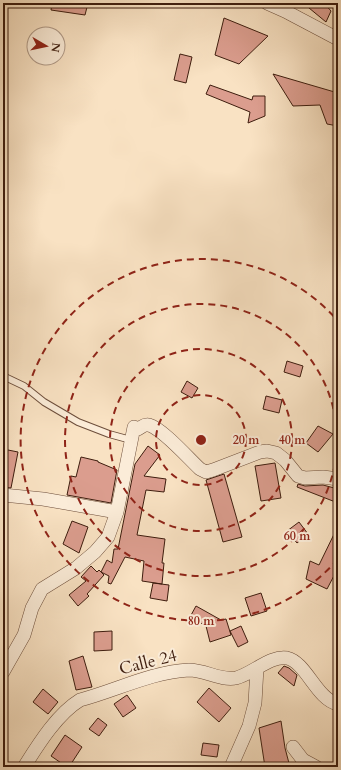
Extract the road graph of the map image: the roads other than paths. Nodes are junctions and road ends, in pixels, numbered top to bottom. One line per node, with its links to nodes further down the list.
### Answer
1 (267, 3): 2 (street)
2 (338, 39)
3 (3, 376): 4 (lane)
4 (135, 434): 5 (street); 7 (street)
5 (338, 479)
6 (3, 495): 7 (street)
7 (117, 512): 9 (street)
8 (257, 668): 10 (street, Calle 24); 12 (street, Calle 24); 13 (street)
9 (3, 672)
10 (338, 704)
11 (293, 747): 14 (street)
12 (24, 767)
13 (231, 767)
14 (316, 767)

